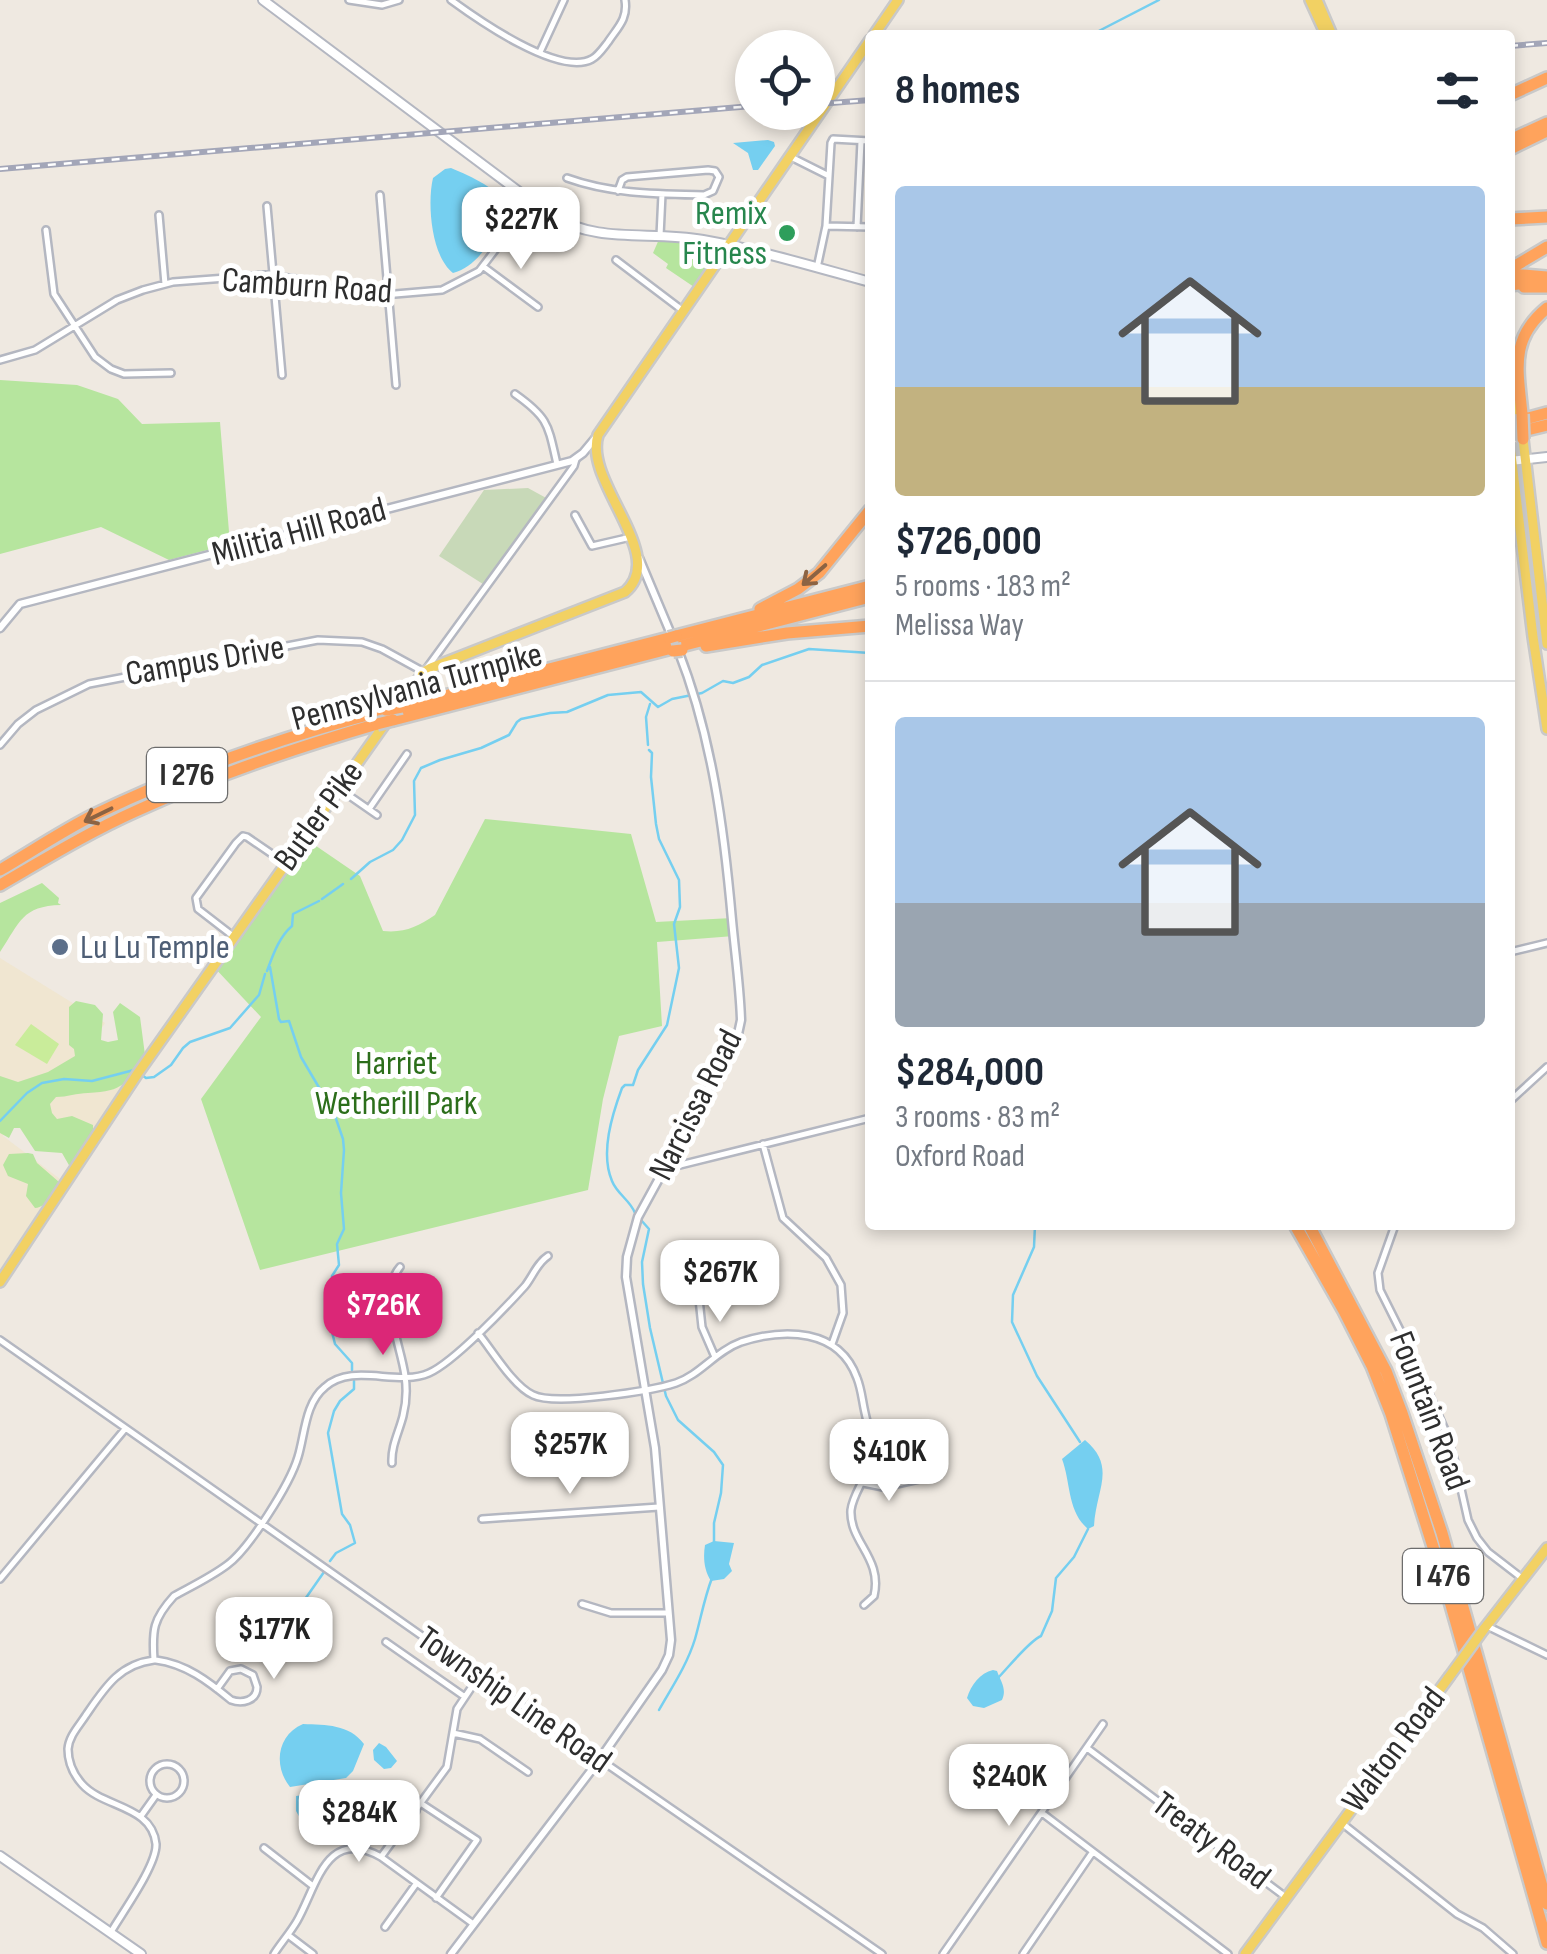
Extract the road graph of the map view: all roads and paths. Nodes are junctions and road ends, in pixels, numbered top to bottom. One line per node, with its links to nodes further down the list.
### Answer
1 (263, 0): 27 (main road)
2 (348, 0): 3 (street)
3 (399, 0)
4 (451, 0): 12 (street)
5 (564, 0): 12 (street)
6 (624, 0): 12 (street)
7 (898, 0): 9 (main road)
8 (1314, 0): 10 (main road)
9 (877, 30)
10 (1327, 30)
11 (865, 48): 21 (main road)
12 (540, 52)
13 (1547, 78): 14 (highway)
14 (1515, 92)
15 (1547, 122): 17 (highway)
16 (1547, 131): 20 (highway)
17 (1515, 138)
18 (861, 141): 19 (street); 22 (street); 33 (street)
19 (865, 141)
20 (1515, 147)
21 (789, 156): 22 (street); 37 (main road)
22 (827, 176): 32 (street)
23 (567, 178): 24 (street)
24 (618, 191): 25 (street); 25 (street)
25 (662, 194): 36 (street)
26 (380, 195): 48 (street)
27 (532, 201): 36 (main road); 40 (street, Camburn Road)
28 (268, 206): 43 (street)
29 (159, 215): 47 (street)
30 (1547, 216): 31 (highway)
31 (1515, 219)
32 (826, 226): 33 (street); 41 (street)
33 (857, 227): 34 (street)
34 (865, 227)
35 (46, 230): 52 (street)
36 (660, 237): 37 (main road)
37 (728, 245): 41 (main road); 51 (main road)
38 (1547, 247): 42 (highway)
39 (616, 260): 51 (street)
40 (484, 266): 48 (street, Camburn Road); 49 (street)
41 (817, 268): 45 (main road)
42 (1515, 275)
43 (273, 276): 47 (street, Camburn Road); 48 (street, Camburn Road); 55 (street)
44 (1515, 278): 46 (highway)
45 (865, 281)
46 (1547, 281)
47 (165, 284): 52 (street, Camburn Road)
48 (388, 296): 56 (street)
49 (538, 306)
50 (1547, 308): 59 (highway)
51 (682, 310): 61 (main road)
52 (74, 326): 53 (street, Camburn Road); 54 (street)
53 (0, 360)
54 (171, 373)
55 (282, 375)
56 (396, 386)
57 (515, 394): 68 (street)
58 (1547, 413): 59 (highway)
59 (1516, 418)
60 (1547, 428): 62 (highway)
61 (598, 434): 65 (street); 72 (main road)
62 (1515, 437)
63 (1515, 439): 66 (main road)
64 (1547, 457): 66 (main road)
65 (576, 459): 68 (street, Militia Hill Road); 82 (street)
66 (1525, 459): 67 (main road); 74 (main road)
67 (1515, 460)
68 (557, 464): 78 (street, Militia Hill Road)
69 (1515, 496): 83 (main road)
70 (575, 514): 72 (street)
71 (865, 517): 77 (highway, one-way to 77)
72 (631, 538): 73 (main road)
73 (636, 552): 82 (main road); 101 (street, Narcissa Road)
74 (1542, 574): 80 (main road)
75 (865, 587): 77 (highway, Pennsylvania Turnpike / I 276)
76 (865, 598): 81 (highway, Pennsylvania Turnpike / I 276)
77 (740, 619): 81 (highway, Pennsylvania Turnpike / I 276)
78 (0, 628)
79 (865, 629): 81 (highway)
80 (1547, 644)
81 (676, 645): 84 (highway, Pennsylvania Turnpike / I 276); 84 (highway, Pennsylvania Turnpike / I 276, bridge)
82 (424, 672): 86 (street, Campus Drive); 88 (main road, Butler Pike)
83 (1545, 703): 85 (main road)
84 (389, 715): 92 (highway, Pennsylvania Turnpike / I 276, one-way to 92); 93 (highway, Pennsylvania Turnpike / I 276, bridge)
85 (1547, 730)
86 (0, 745)
87 (407, 754): 89 (street)
88 (338, 788): 89 (street); 91 (main road, Butler Pike)
89 (369, 810): 90 (street)
90 (377, 814)
91 (285, 863): 94 (main road, Butler Pike); 94 (street)
92 (0, 870)
93 (0, 885)
94 (233, 936): 107 (main road, Butler Pike)
95 (1547, 943): 96 (street)
96 (1515, 951)
97 (1547, 1067): 98 (street)
98 (1515, 1096)
99 (865, 1119): 100 (street)
100 (763, 1144): 101 (street); 111 (street)
101 (664, 1168): 114 (street, Narcissa Road)
102 (1298, 1230): 160 (highway, I 476)
103 (1312, 1230): 155 (highway, I 476)
104 (1393, 1230): 124 (street, Fountain Road)
105 (548, 1256): 109 (street)
106 (400, 1267): 113 (street)
107 (0, 1282)
108 (699, 1299): 112 (street)
109 (478, 1333): 113 (street); 114 (street)
110 (0, 1340): 115 (street, Township Line Road)
111 (832, 1344): 112 (street); 118 (street)
112 (715, 1357): 114 (street)
113 (406, 1377): 116 (street); 121 (street)
114 (646, 1389): 119 (street, Narcissa Road)
115 (125, 1429): 121 (street, Township Line Road); 123 (street)
116 (392, 1463)
117 (919, 1479): 118 (street)
118 (863, 1482): 126 (street)
119 (659, 1507): 120 (street); 127 (street, Narcissa Road)
120 (482, 1519)
121 (262, 1523): 131 (street); 132 (street, Township Line Road)
122 (1547, 1548): 124 (main road, Walton Road)
123 (0, 1579)
124 (1523, 1580): 128 (main road, Walton Road)
125 (582, 1604): 127 (street)
126 (864, 1604)
127 (668, 1613): 138 (street, Narcissa Road)
128 (1486, 1628): 130 (street); 145 (main road, Walton Road, bridge)
129 (386, 1642): 134 (street)
130 (1547, 1655)
131 (154, 1660): 133 (street); 144 (street)
132 (479, 1676): 134 (street); 138 (street, Township Line Road)
133 (217, 1689): 133 (street)
134 (465, 1697): 136 (street)
135 (1103, 1724): 137 (street)
136 (453, 1733): 139 (street); 141 (street)
137 (1086, 1748): 143 (street); 154 (street, Treaty Road)
138 (600, 1759): 156 (street, Narcissa Road); 165 (street, Township Line Road)
139 (528, 1772)
140 (156, 1795): 140 (street); 144 (street)
141 (422, 1804): 142 (street); 153 (street)
142 (416, 1811): 147 (street); 150 (street)
143 (1042, 1813): 148 (street); 166 (street)
144 (140, 1816): 158 (street)
145 (1341, 1822): 154 (main road, Walton Road); 170 (street)
146 (264, 1848): 152 (street)
147 (364, 1848): 150 (street); 152 (street)
148 (1092, 1852): 167 (street); 168 (street)
149 (0, 1856): 158 (main road)
150 (380, 1857): 151 (street)
151 (416, 1884): 153 (street); 157 (street)
152 (313, 1886): 159 (street)
153 (436, 1898): 156 (street)
154 (1286, 1898): 169 (main road, Walton Road)
155 (1547, 1904)
156 (472, 1923): 164 (street, Narcissa Road)
157 (384, 1927)
158 (110, 1932): 161 (main road)
159 (288, 1935): 162 (street); 163 (street)
160 (1547, 1944)
161 (140, 1954)
162 (274, 1954)
163 (313, 1954)
164 (451, 1954)
165 (882, 1954)
166 (943, 1954)
167 (1023, 1954)
168 (1228, 1954)
169 (1244, 1954)
170 (1513, 1954)

